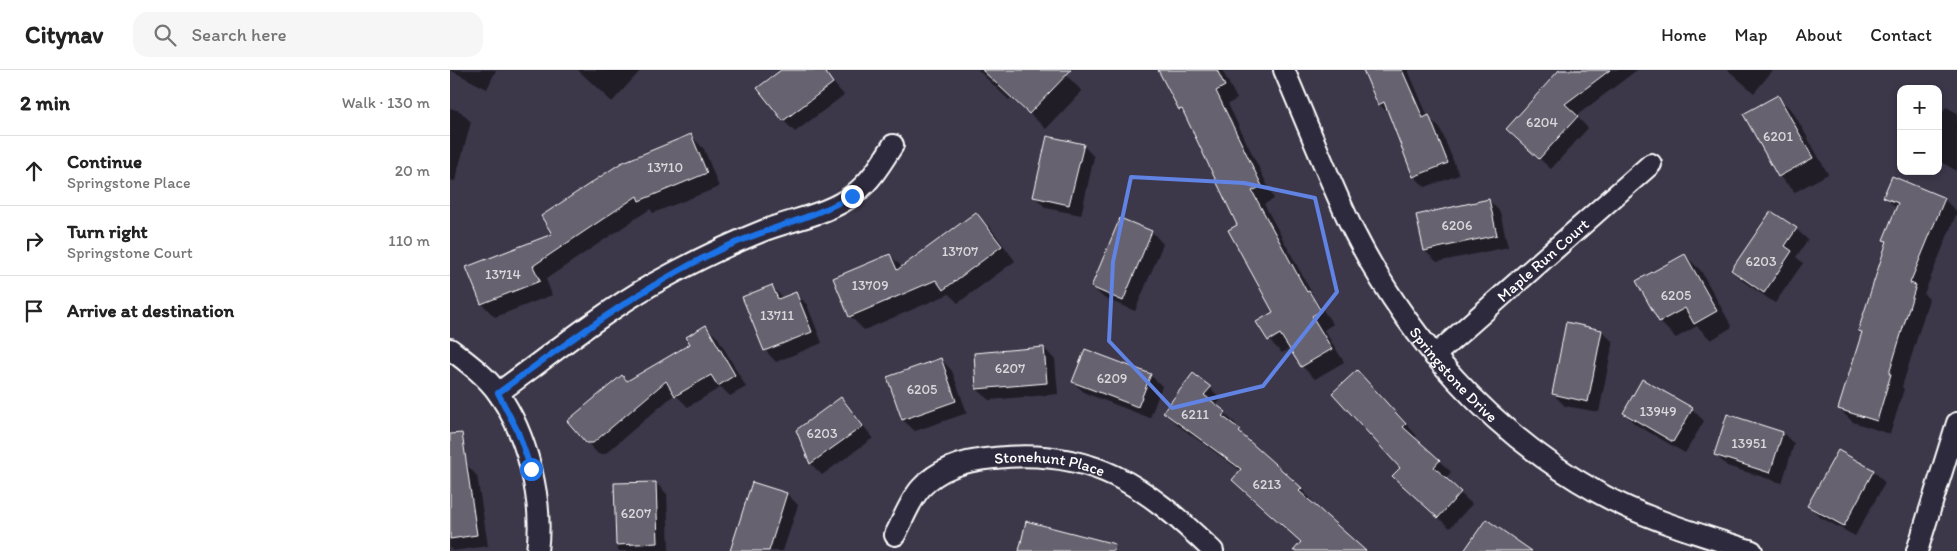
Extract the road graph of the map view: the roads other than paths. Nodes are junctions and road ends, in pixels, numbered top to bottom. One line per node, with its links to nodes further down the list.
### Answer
1 (1284, 70): 5 (street, Springstone Drive)
2 (893, 145): 6 (street)
3 (1652, 164): 5 (street, Maple Run Court)
4 (450, 349): 6 (street)
5 (1434, 356): 11 (street, Springstone Drive)
6 (498, 393): 9 (street)
7 (1957, 423): 12 (street)
8 (895, 535): 10 (street, Stonehunt Place)
9 (538, 551)
10 (1212, 551)
11 (1752, 551)
12 (1917, 551)

